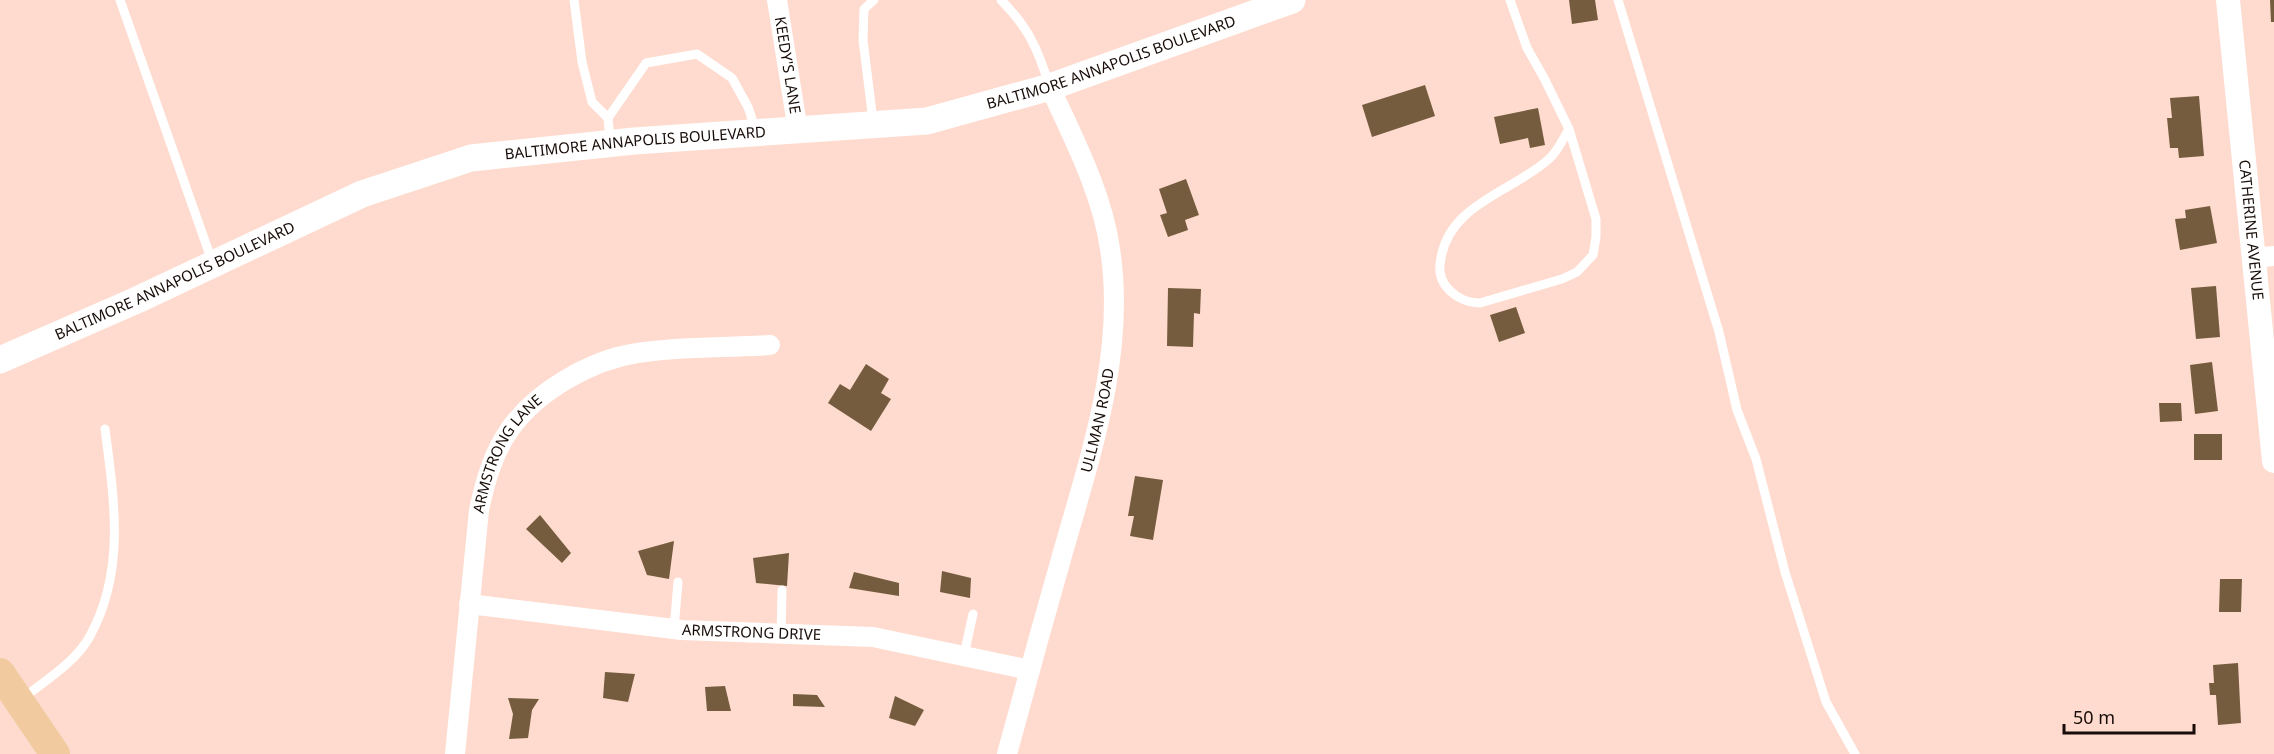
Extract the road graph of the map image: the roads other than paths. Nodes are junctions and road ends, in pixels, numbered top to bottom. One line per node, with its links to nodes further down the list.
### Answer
1 (120, 0): 17 (lane)
2 (574, 0): 13 (lane)
3 (777, 0): 14 (street, KEEDY'S LANE)
4 (874, 0): 11 (lane)
5 (1001, 0): 10 (lane)
6 (1292, 0): 10 (main road, BALTIMORE ANNAPOLIS BOULEVARD)
7 (1510, 0): 12 (lane)
8 (1617, 0): 35 (lane)
9 (2228, 0): 16 (street, CATHERINE AVENUE)
10 (1050, 87): 11 (main road, BALTIMORE ANNAPOLIS BOULEVARD); 29 (street, ULLMAN ROAD)
11 (874, 125): 14 (main road, BALTIMORE ANNAPOLIS BOULEVARD)
12 (1569, 129): 12 (lane)
13 (610, 131): 15 (main road, BALTIMORE ANNAPOLIS BOULEVARD); 15 (lane); 17 (main road, BALTIMORE ANNAPOLIS BOULEVARD)
14 (798, 131): 15 (main road, BALTIMORE ANNAPOLIS BOULEVARD)
15 (756, 134)
16 (2264, 257): 21 (street, CATHERINE AVENUE)
17 (213, 264): 19 (main road, BALTIMORE ANNAPOLIS BOULEVARD)
18 (770, 345): 24 (street, ARMSTRONG LANE)
19 (0, 360)
20 (105, 429): 31 (lane)
21 (2274, 461)
22 (678, 582): 26 (lane)
23 (782, 590): 27 (lane)
24 (469, 604): 26 (street, ARMSTRONG DRIVE); 33 (street, ARMSTRONG LANE)
25 (973, 614): 28 (lane)
26 (674, 629): 27 (street, ARMSTRONG DRIVE)
27 (781, 634): 28 (street, ARMSTRONG DRIVE)
28 (964, 655): 29 (street, ARMSTRONG DRIVE)
29 (1030, 670): 34 (street, ULLMAN ROAD)
30 (0, 673): 31 (main road)
31 (19, 701): 32 (main road)
32 (55, 754)
33 (455, 754)
34 (1007, 754)
35 (1855, 754)

